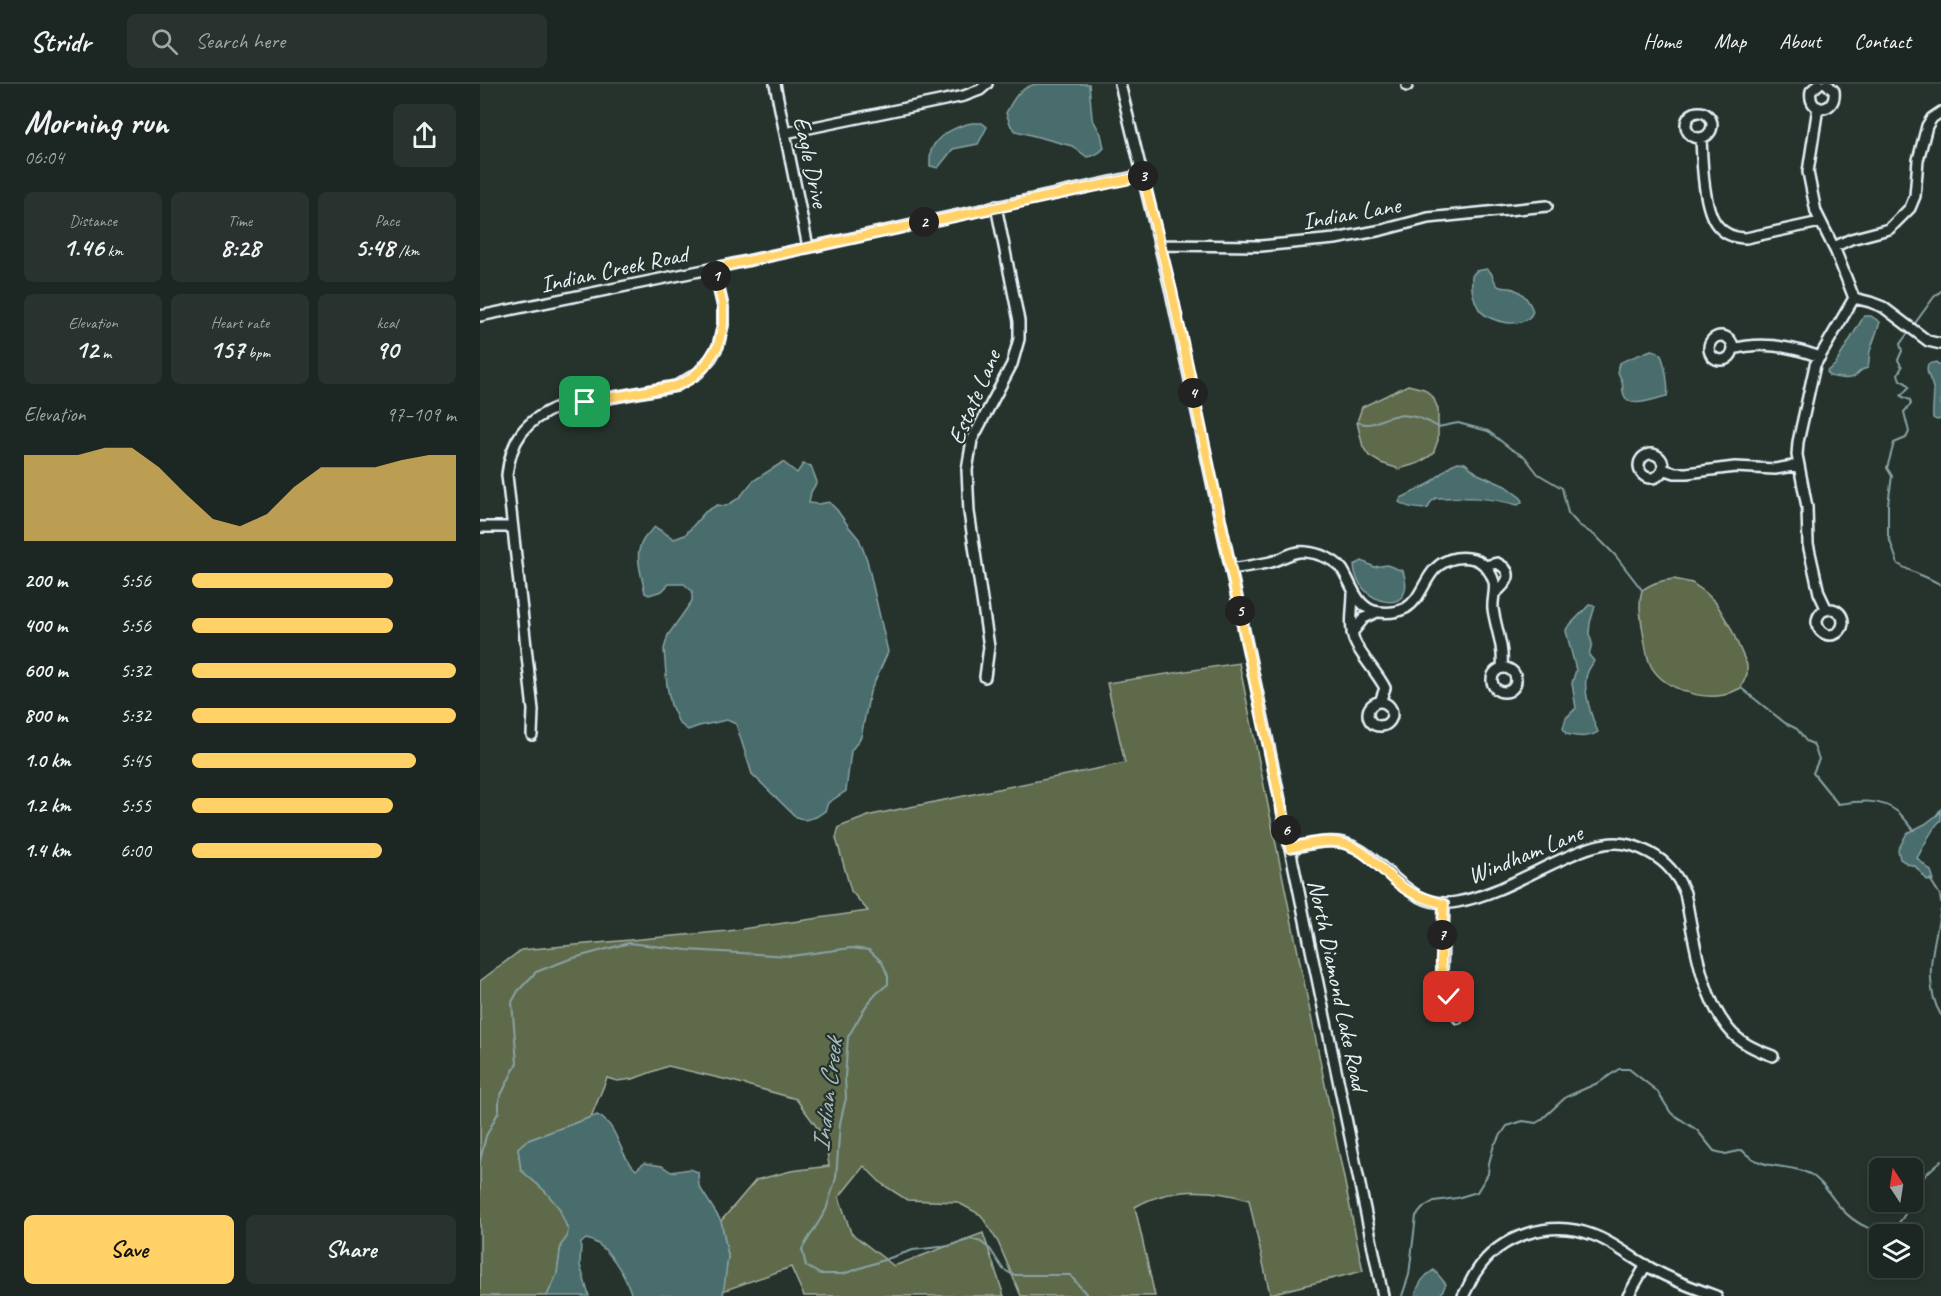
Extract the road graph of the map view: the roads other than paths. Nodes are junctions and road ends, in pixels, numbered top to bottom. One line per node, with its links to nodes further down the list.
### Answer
1 (775, 84): 8 (street, Eagle Drive)
2 (987, 84): 8 (street)
3 (1120, 84): 10 (street, North Diamond Lake Road)
4 (1819, 84): 6 (street)
5 (1827, 84): 6 (street)
6 (1818, 107): 13 (street)
7 (1941, 112): 16 (street)
8 (785, 133): 15 (street, Eagle Drive)
9 (1701, 138): 13 (street)
10 (1143, 176): 11 (street, Indian Creek Road); 14 (street, North Diamond Lake Road)
11 (996, 206): 15 (street, Indian Creek Road); 35 (street, Estate Lane)
12 (1547, 206): 14 (street, Indian Lane)
13 (1820, 222): 16 (street)
14 (1160, 245): 28 (street, North Diamond Lake Road)
15 (808, 247): 17 (street, Indian Creek Road)
16 (1834, 248): 18 (street)
17 (714, 268): 19 (street, Indian Creek Road); 26 (street)
18 (1854, 298): 20 (street); 22 (street)
19 (480, 316)
20 (1941, 344)
21 (1733, 349): 22 (street)
22 (1820, 357): 23 (street)
23 (1799, 465): 24 (street); 31 (street)
24 (1663, 469)
25 (480, 527): 26 (street)
26 (512, 527): 37 (street)
27 (1485, 566): 30 (street); 30 (street); 32 (street)
28 (1231, 569): 29 (street); 38 (street, North Diamond Lake Road)
29 (1353, 593): 32 (street); 33 (street)
30 (1494, 594): 34 (street)
31 (1827, 610)
32 (1377, 612): 33 (street)
33 (1352, 633): 36 (street)
34 (1502, 667)
35 (985, 676)
36 (1380, 702)
37 (532, 735)
38 (1290, 848): 39 (street, Windham Lane); 43 (street, North Diamond Lake Road)
39 (1444, 904): 40 (street); 41 (street, Windham Lane)
40 (1458, 1018)
41 (1773, 1056)
42 (1646, 1265): 44 (street); 45 (street); 46 (street)
43 (1383, 1296)
44 (1463, 1296)
45 (1628, 1296)
46 (1716, 1296)

